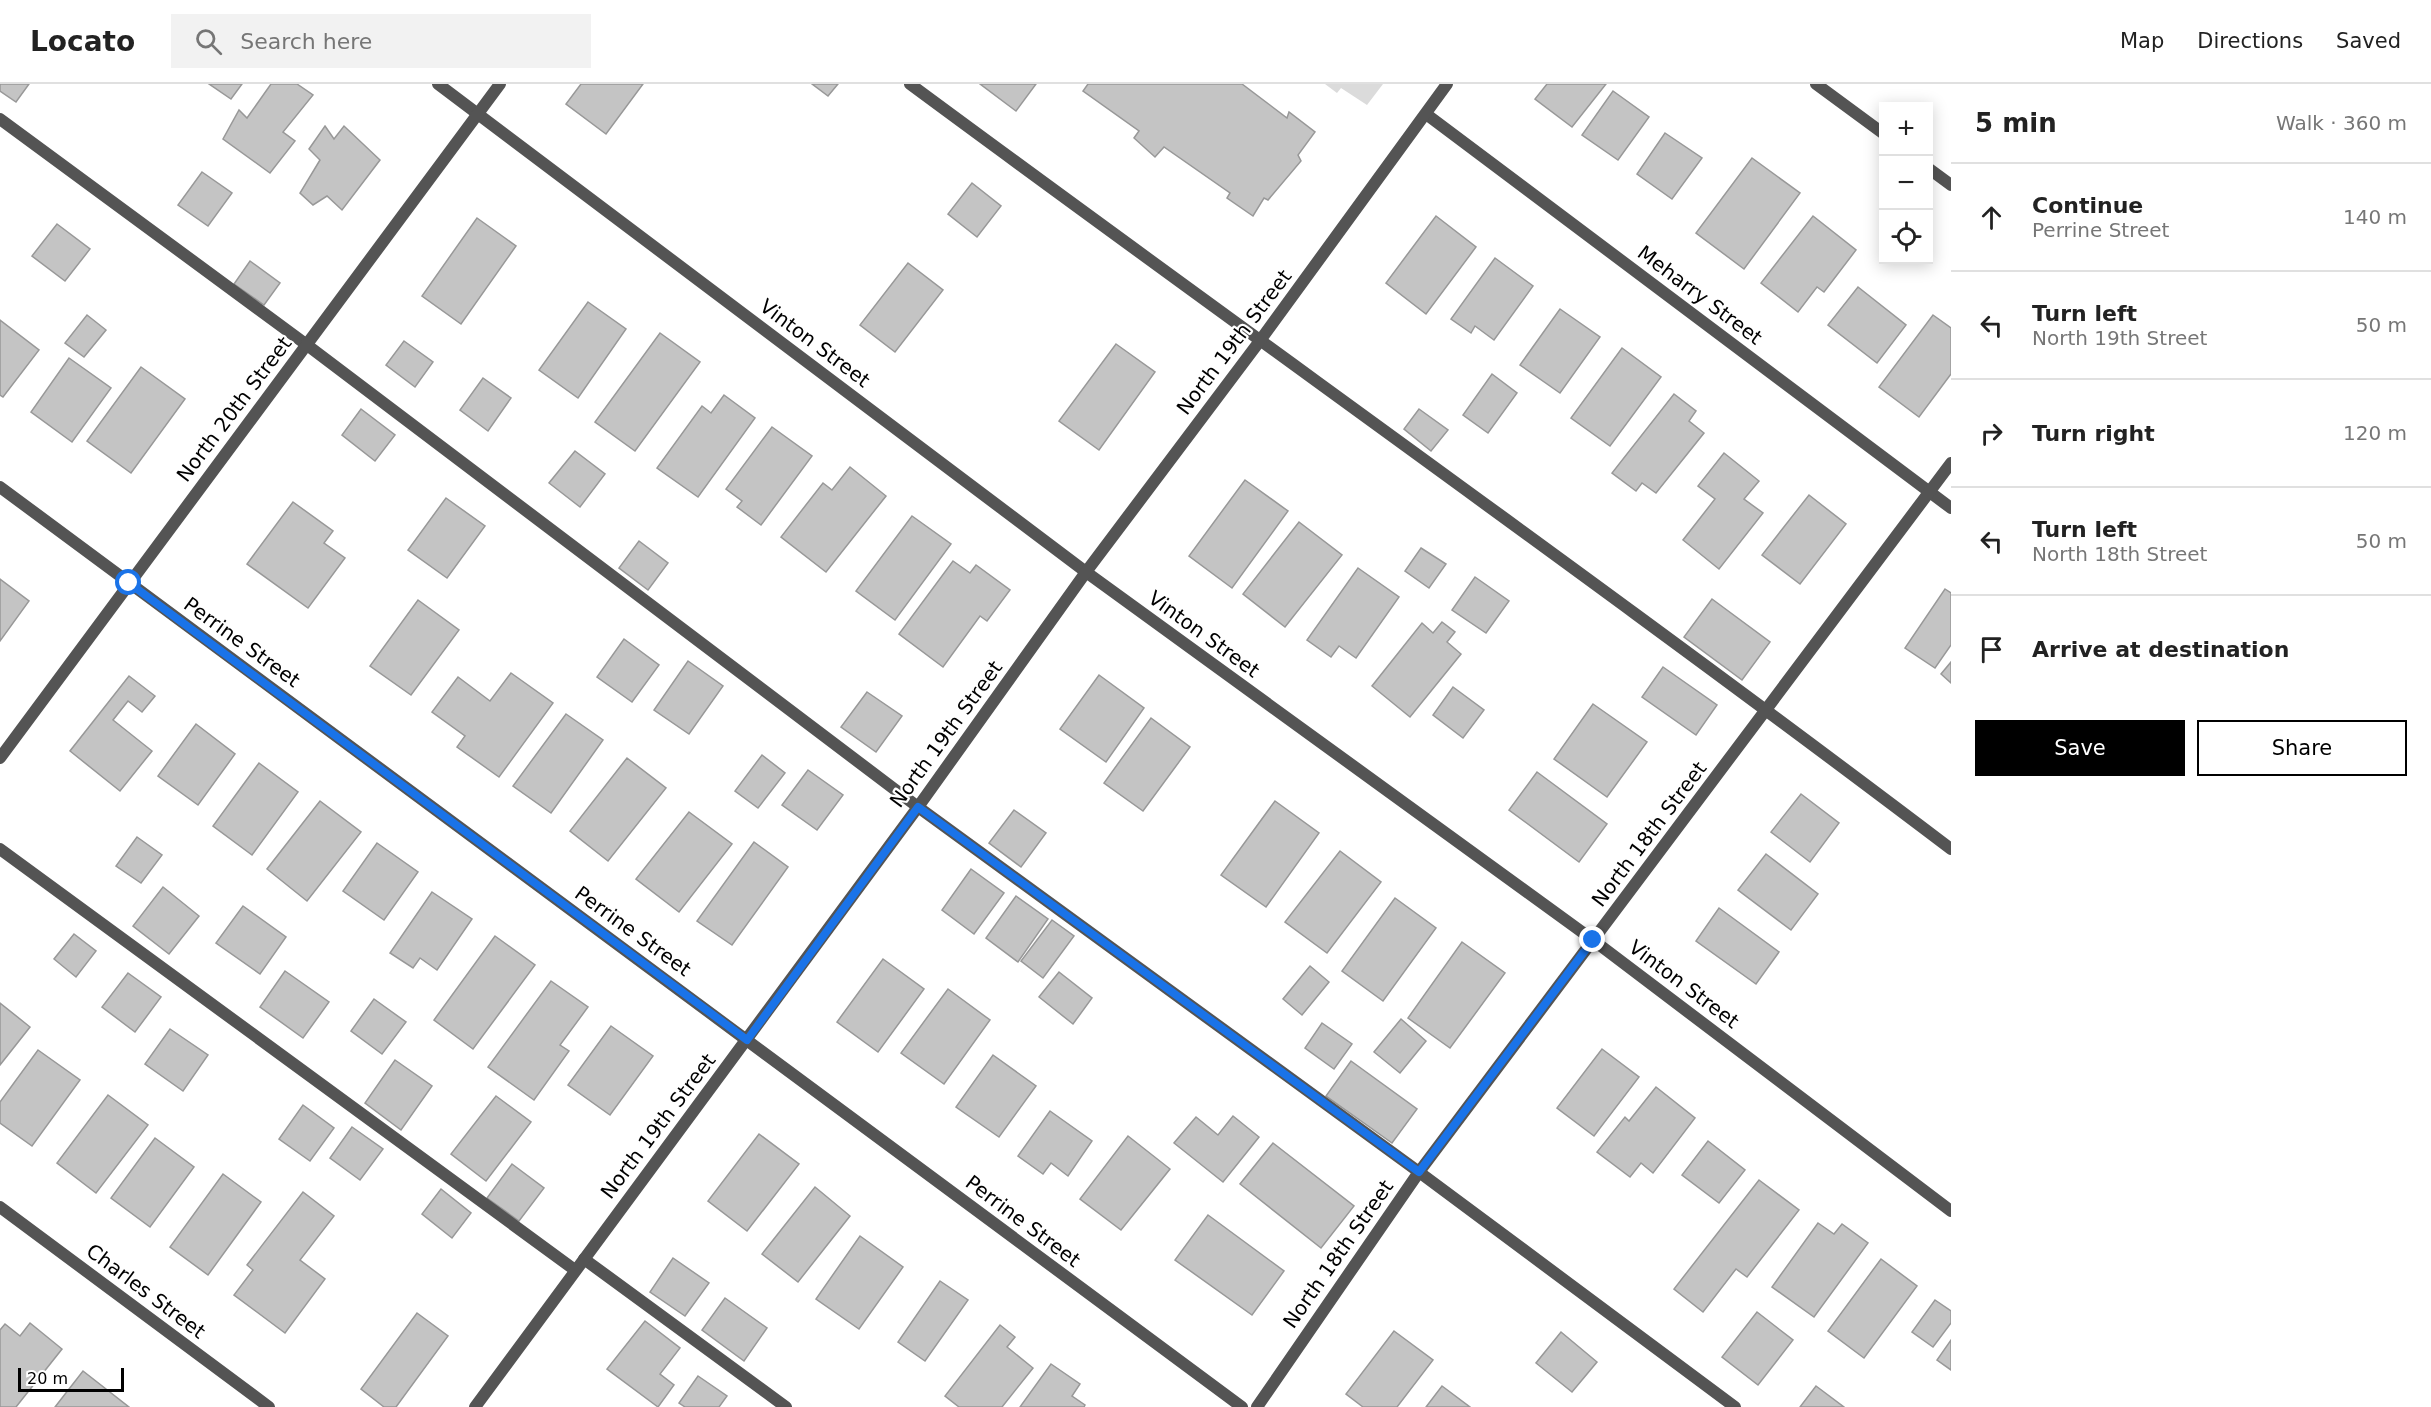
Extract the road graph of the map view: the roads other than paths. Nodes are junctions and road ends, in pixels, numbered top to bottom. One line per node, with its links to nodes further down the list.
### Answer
1 (438, 84): 6 (street, Vinton Street)
2 (500, 84): 6 (street, North 20th Street)
3 (910, 84): 12 (street)
4 (1447, 84): 7 (street, North 19th Street)
5 (1816, 84): 9 (street)
6 (478, 114): 13 (street, North 20th Street); 18 (street, Vinton Street)
7 (1426, 114): 12 (street, North 19th Street); 16 (street, Meharry Street)
8 (0, 119): 13 (street)
9 (1879, 130)
10 (1933, 171): 11 (street)
11 (1951, 185)
12 (1259, 342): 18 (street, North 19th Street); 20 (street)
13 (307, 345): 19 (street, North 20th Street); 22 (street)
14 (1951, 463): 16 (street, North 18th Street)
15 (0, 487): 19 (street, Perrine Street)
16 (1930, 492): 17 (street, Meharry Street); 20 (street, North 18th Street)
17 (1951, 508)
18 (1086, 572): 22 (street, North 19th Street); 25 (street, Vinton Street)
19 (129, 583): 21 (street, North 20th Street); 26 (street, Perrine Street)
20 (1767, 710): 24 (street); 25 (street, North 18th Street)
21 (0, 759)
22 (918, 807): 26 (street, North 19th Street); 27 (street)
23 (0, 849): 31 (street)
24 (1951, 849)
25 (1593, 940): 27 (street, North 18th Street); 29 (street, Vinton Street)
26 (747, 1040): 30 (street, North 19th Street); 35 (street, Perrine Street)
27 (1419, 1172): 36 (street, North 18th Street); 37 (street)
28 (0, 1207): 32 (street, Charles Street)
29 (1951, 1211)
30 (584, 1258): 31 (street, North 19th Street); 34 (street)
31 (575, 1270): 33 (street, North 19th Street)
32 (269, 1407)
33 (475, 1407)
34 (786, 1407)
35 (1242, 1407)
36 (1257, 1407)
37 (1735, 1407)

